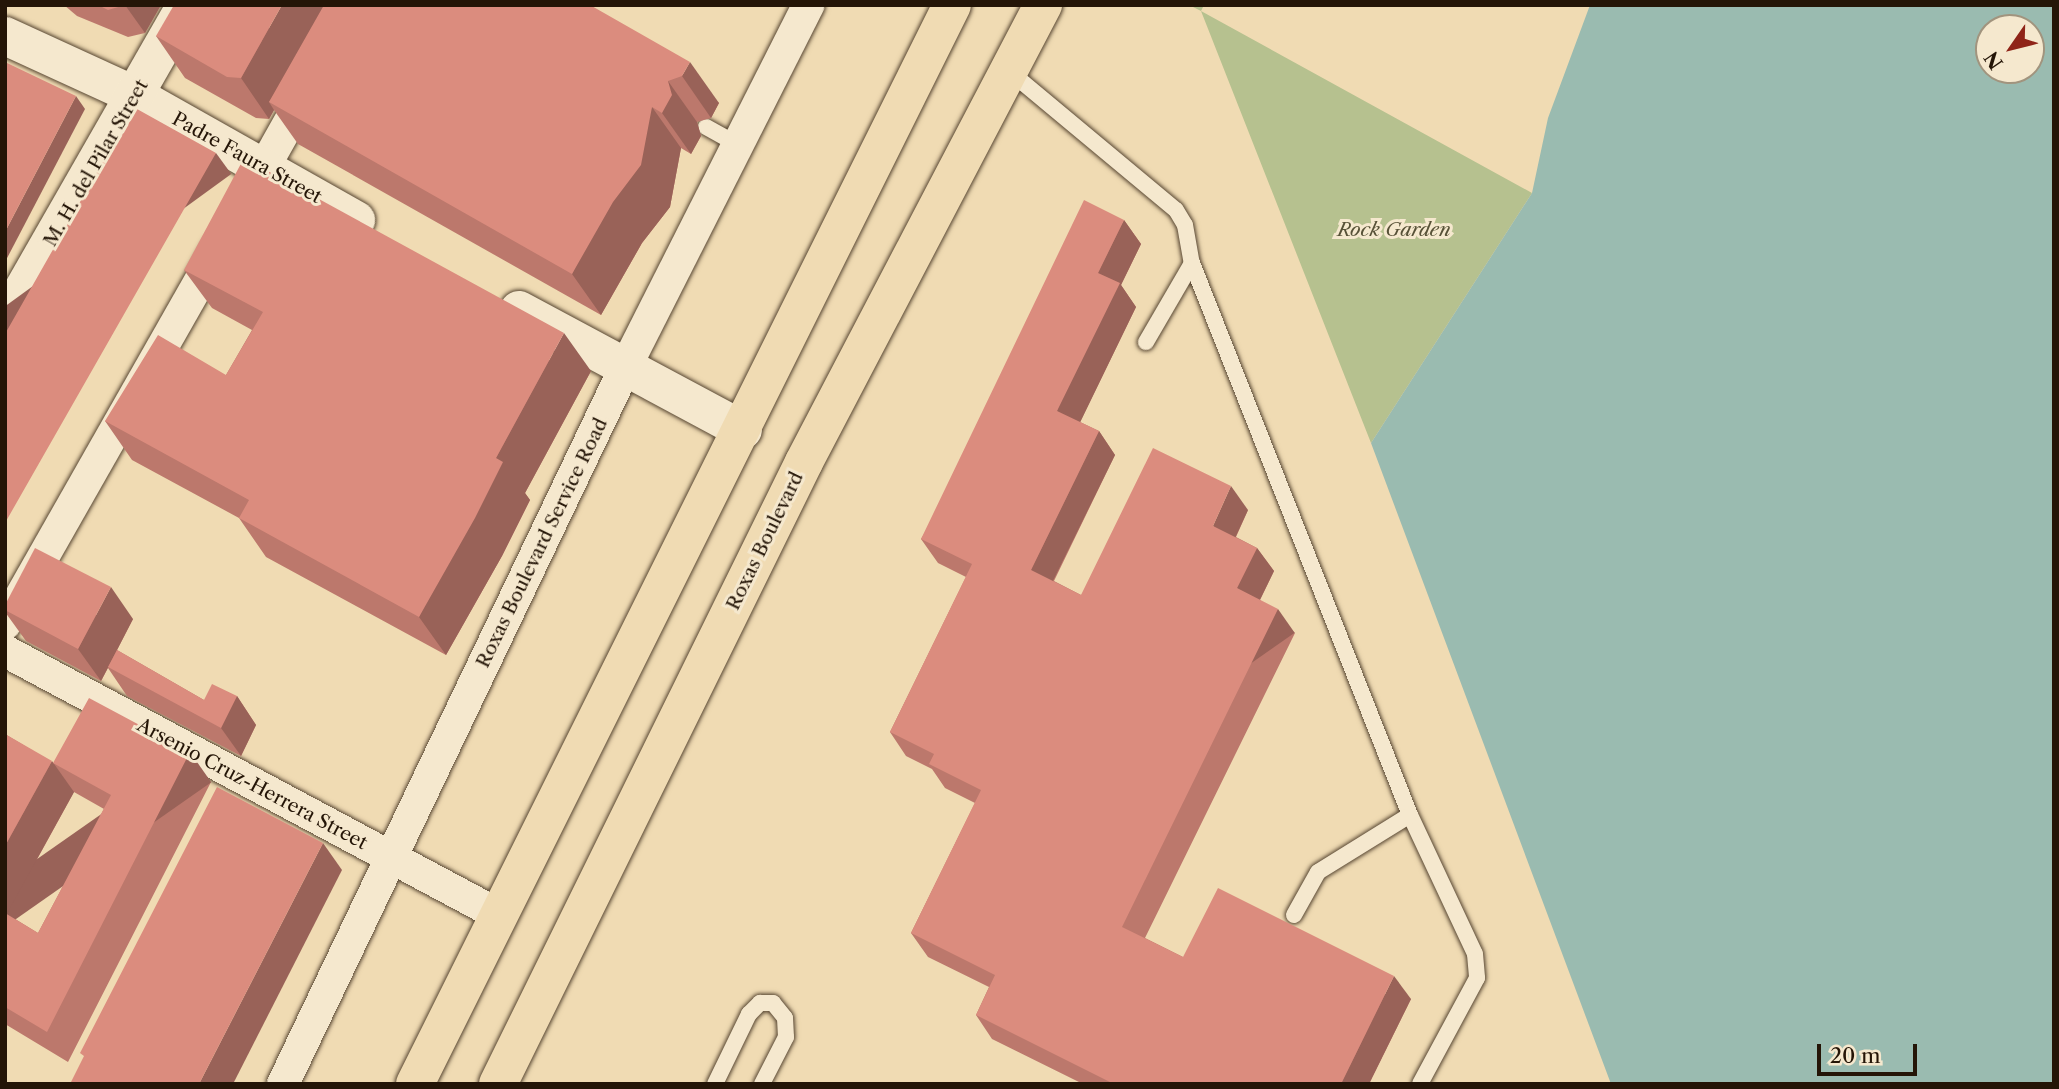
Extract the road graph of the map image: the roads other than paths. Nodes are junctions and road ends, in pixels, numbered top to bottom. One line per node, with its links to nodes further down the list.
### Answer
1 (186, 5): 8 (street, M. H. del Pilar Street)
2 (808, 5): 10 (street, Roxas Boulevard Service Road)
3 (952, 5): 18 (highway)
4 (1043, 5): 7 (highway, Roxas Boulevard)
5 (5, 36): 8 (street, Padre Faura Street)
6 (322, 64): 11 (street)
7 (1009, 71): 13 (lane); 27 (highway, Roxas Boulevard)
8 (134, 95): 11 (street, Padre Faura Street); 15 (street, M. H. del Pilar Street)
9 (706, 127): 10 (lane)
10 (738, 145): 17 (street, Roxas Boulevard Service Road)
11 (263, 168): 12 (street, Padre Faura Street); 19 (street)
12 (383, 235)
13 (1192, 263): 16 (lane); 21 (lane)
14 (491, 294): 17 (street)
15 (5, 321)
16 (1146, 342)
17 (625, 368): 18 (street); 22 (street, Roxas Boulevard Service Road)
18 (743, 430): 23 (highway)
19 (5, 624)
20 (5, 651): 22 (street, Arsenio Cruz-Herrera Street)
21 (1409, 815): 24 (lane); 30 (lane)
22 (391, 858): 23 (street, Arsenio Cruz-Herrera Street); 25 (street, Roxas Boulevard Service Road)
23 (499, 915): 26 (highway)
24 (1294, 915)
25 (283, 1084)
26 (415, 1084)
27 (498, 1084)
28 (715, 1084): 29 (lane)
29 (762, 1084)
30 (1420, 1084)

